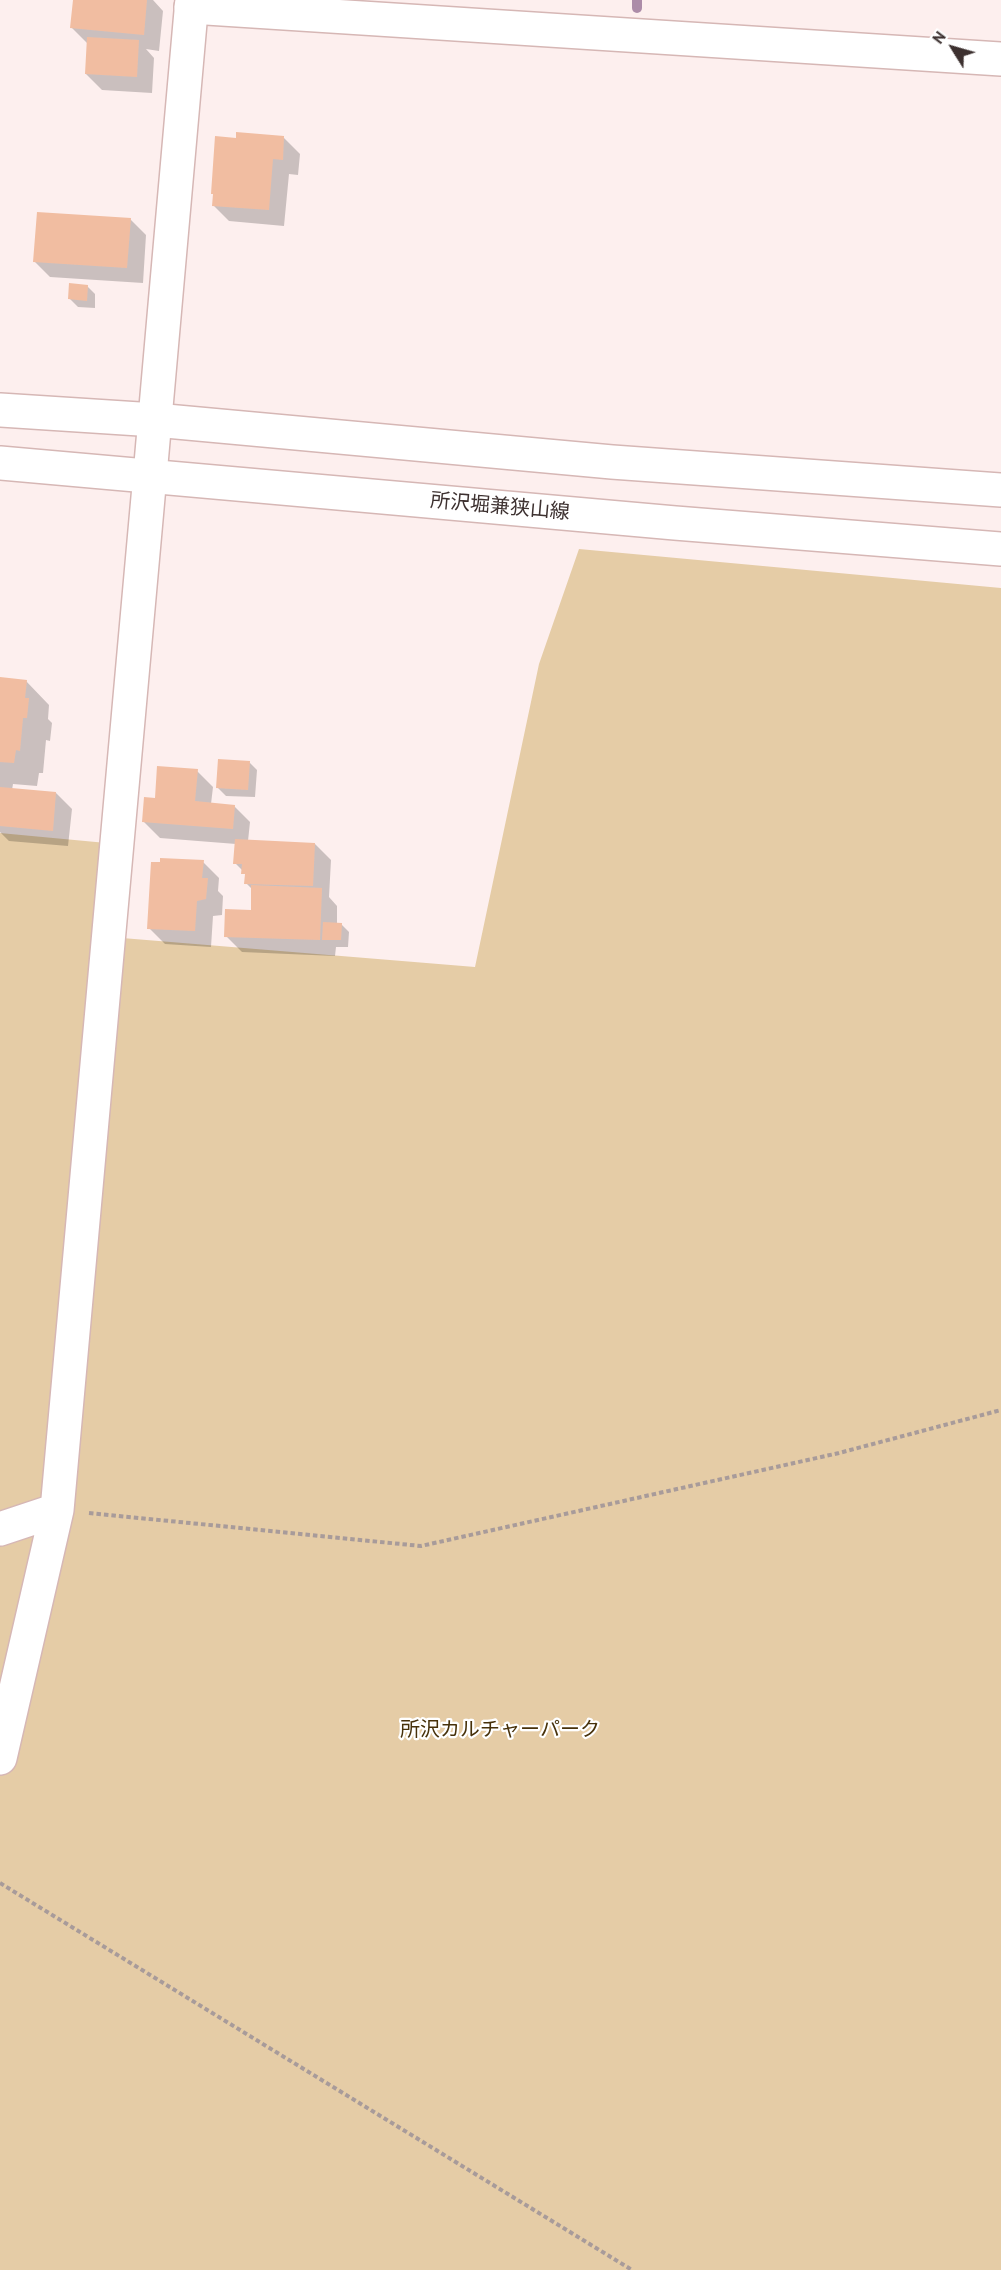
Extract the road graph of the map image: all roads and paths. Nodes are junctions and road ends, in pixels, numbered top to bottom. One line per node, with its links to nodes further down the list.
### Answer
1 (191, 4): 2 (street); 4 (street)
2 (1001, 59)
3 (0, 410): 4 (street)
4 (155, 420): 6 (street); 7 (street)
5 (0, 463): 6 (street, 所沢堀兼狭山線)
6 (150, 475): 8 (street, 所沢堀兼狭山線); 10 (street)
7 (1001, 490)
8 (1001, 549)
9 (1001, 1410): 10 (path)
10 (57, 1510): 11 (street); 12 (street)
11 (0, 1529)
12 (0, 1758)
13 (0, 1883): 14 (path)
14 (632, 2270)

